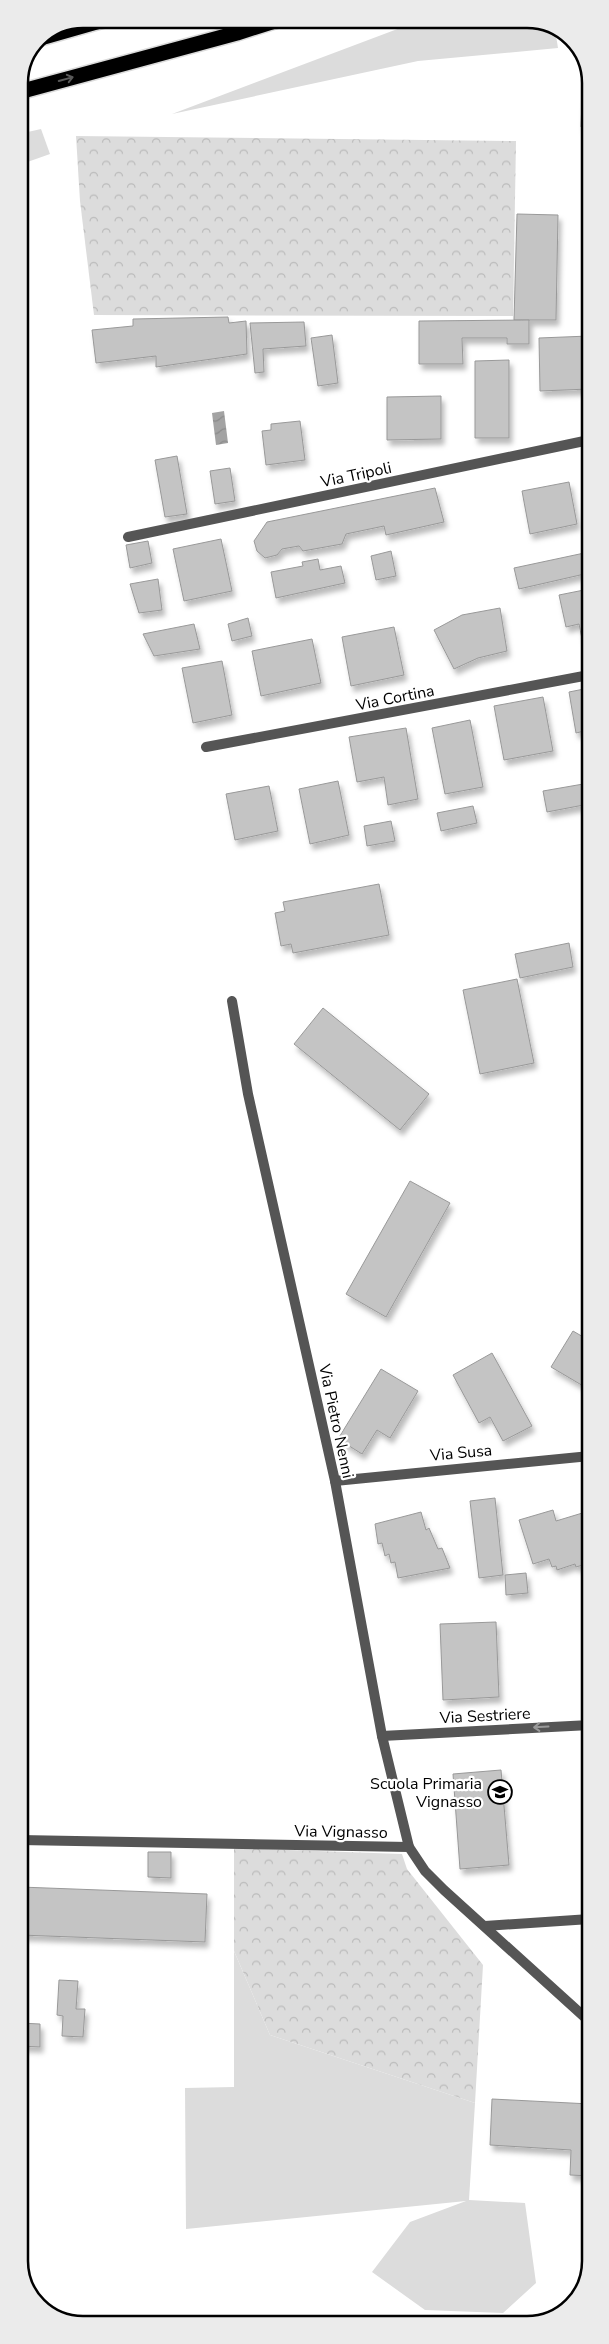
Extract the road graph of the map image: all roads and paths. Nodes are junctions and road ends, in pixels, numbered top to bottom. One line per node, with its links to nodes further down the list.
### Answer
1 (255, 27): 2 (highway, one-way to 1)
2 (27, 90)
3 (582, 441): 4 (street, Via Tripoli)
4 (128, 537)
5 (582, 676): 6 (street, Via Cortina)
6 (206, 748)
7 (232, 1002): 9 (street, Via Pietro Nenni)
8 (582, 1457): 9 (street, Via Susa)
9 (335, 1481): 11 (street, Via Pietro Nenni)
10 (582, 1724): 11 (street, Via Sestriere, one-way to 11)
11 (382, 1736): 13 (street, Via Pietro Nenni)
12 (27, 1840): 13 (street, Via Vignasso)
13 (409, 1847): 15 (street, Via Vignasso)
14 (582, 1920): 15 (street)
15 (485, 1926): 16 (street, Via Vignasso)
16 (582, 2015)

